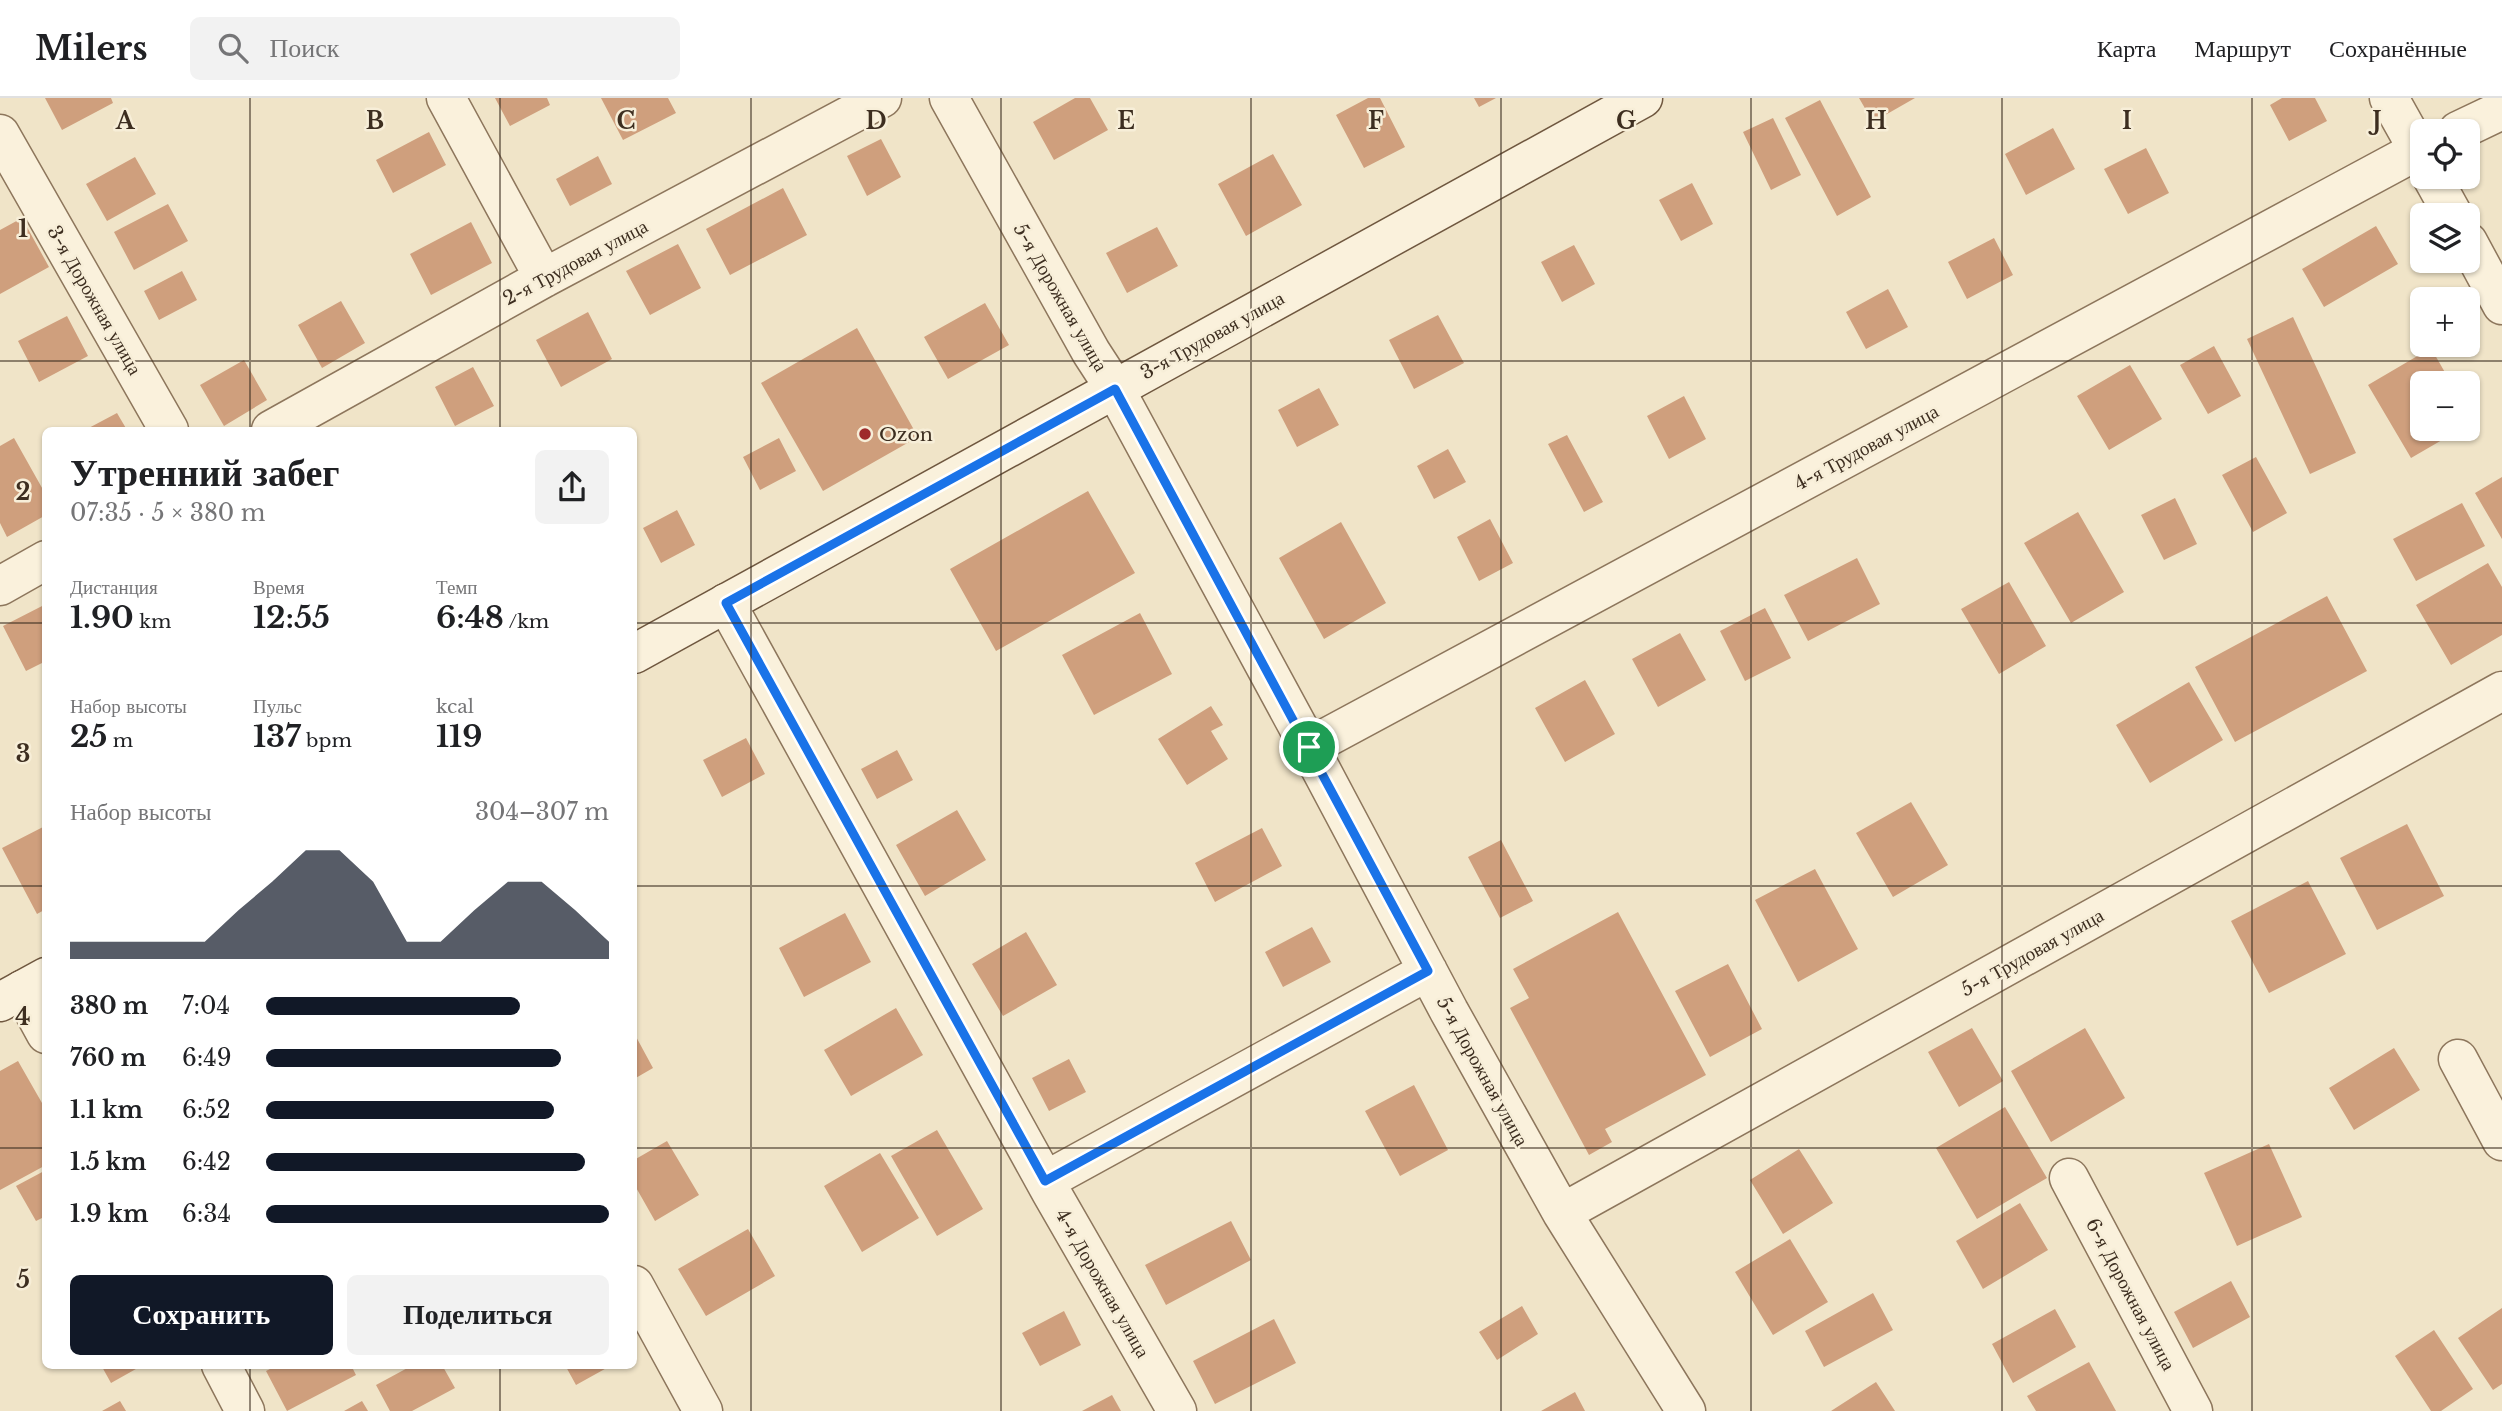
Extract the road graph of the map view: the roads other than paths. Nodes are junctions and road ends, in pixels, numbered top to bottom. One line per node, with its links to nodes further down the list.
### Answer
1 (446, 98): 12 (street)
2 (882, 98): 12 (street, 2-я Трудовая улица)
3 (949, 98): 14 (street, 5-я Дорожная улица)
4 (1643, 98): 14 (street, 3-я Трудовая улица)
5 (2389, 98): 9 (street)
6 (2502, 110): 7 (street)
7 (2480, 120)
8 (0, 134): 15 (street, 3-я Дорожная улица)
9 (2410, 134)
10 (2410, 165): 22 (street, 4-я Трудовая улица)
11 (2480, 264): 13 (street)
12 (544, 278): 16 (street, 2-я Трудовая улица)
13 (2502, 305)
14 (1115, 389): 19 (street, 3-я Трудовая улица); 22 (street, 5-я Дорожная улица)
15 (167, 427)
16 (276, 427)
17 (42, 562): 18 (street)
18 (0, 586)
19 (726, 603): 20 (street, 3-я Трудовая улица); 29 (street, 4-я Дорожная улица)
20 (637, 652)
21 (2502, 691): 30 (street, 5-я Трудовая улица)
22 (1309, 747): 23 (street, 5-я Дорожная улица)
23 (1428, 971): 29 (street); 30 (street, 5-я Дорожная улица)
24 (23, 990): 25 (street)
25 (42, 1026)
26 (2458, 1059): 27 (street)
27 (2502, 1141)
28 (2069, 1178): 37 (street, 6-я Дорожная улица)
29 (1045, 1181): 35 (street, 4-я Дорожная улица)
30 (1562, 1213): 36 (street, 5-я Дорожная улица)
31 (637, 1290): 34 (street)
32 (223, 1369): 33 (street)
33 (245, 1411)
34 (702, 1411)
35 (1177, 1411)
36 (1686, 1411)
37 (2193, 1411)

